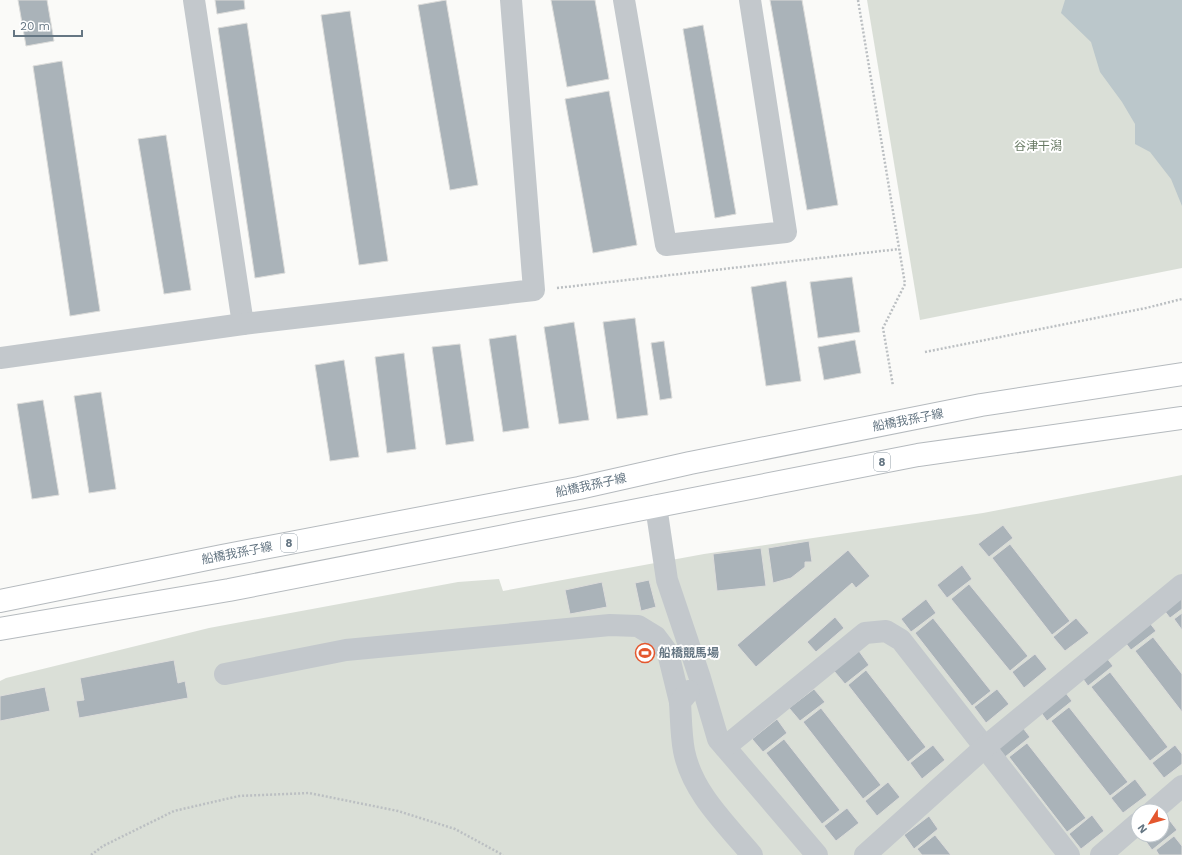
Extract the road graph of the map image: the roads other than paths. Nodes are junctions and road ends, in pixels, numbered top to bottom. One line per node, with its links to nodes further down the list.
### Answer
1 (194, 0): 5 (street)
2 (511, 0): 5 (street)
3 (624, 0): 4 (street)
4 (750, 0)
5 (243, 324): 6 (street)
6 (0, 358)
7 (1182, 374): 11 (main road, 船橋我孫子線 / 8)
8 (1182, 418): 9 (main road, 8)
9 (656, 506): 12 (main road, 8); 14 (street)
10 (1182, 585): 17 (street)
11 (0, 601)
12 (0, 629)
13 (225, 674): 15 (street)
14 (700, 678): 15 (street); 16 (street)
15 (680, 702): 21 (street)
16 (725, 747): 17 (street); 22 (street)
17 (985, 747): 23 (street); 24 (street)
18 (1182, 786): 19 (street)
19 (1162, 803)
20 (1130, 830): 25 (street)
21 (752, 855)
22 (817, 855)
23 (865, 855)
24 (1069, 855)
25 (1100, 855)

